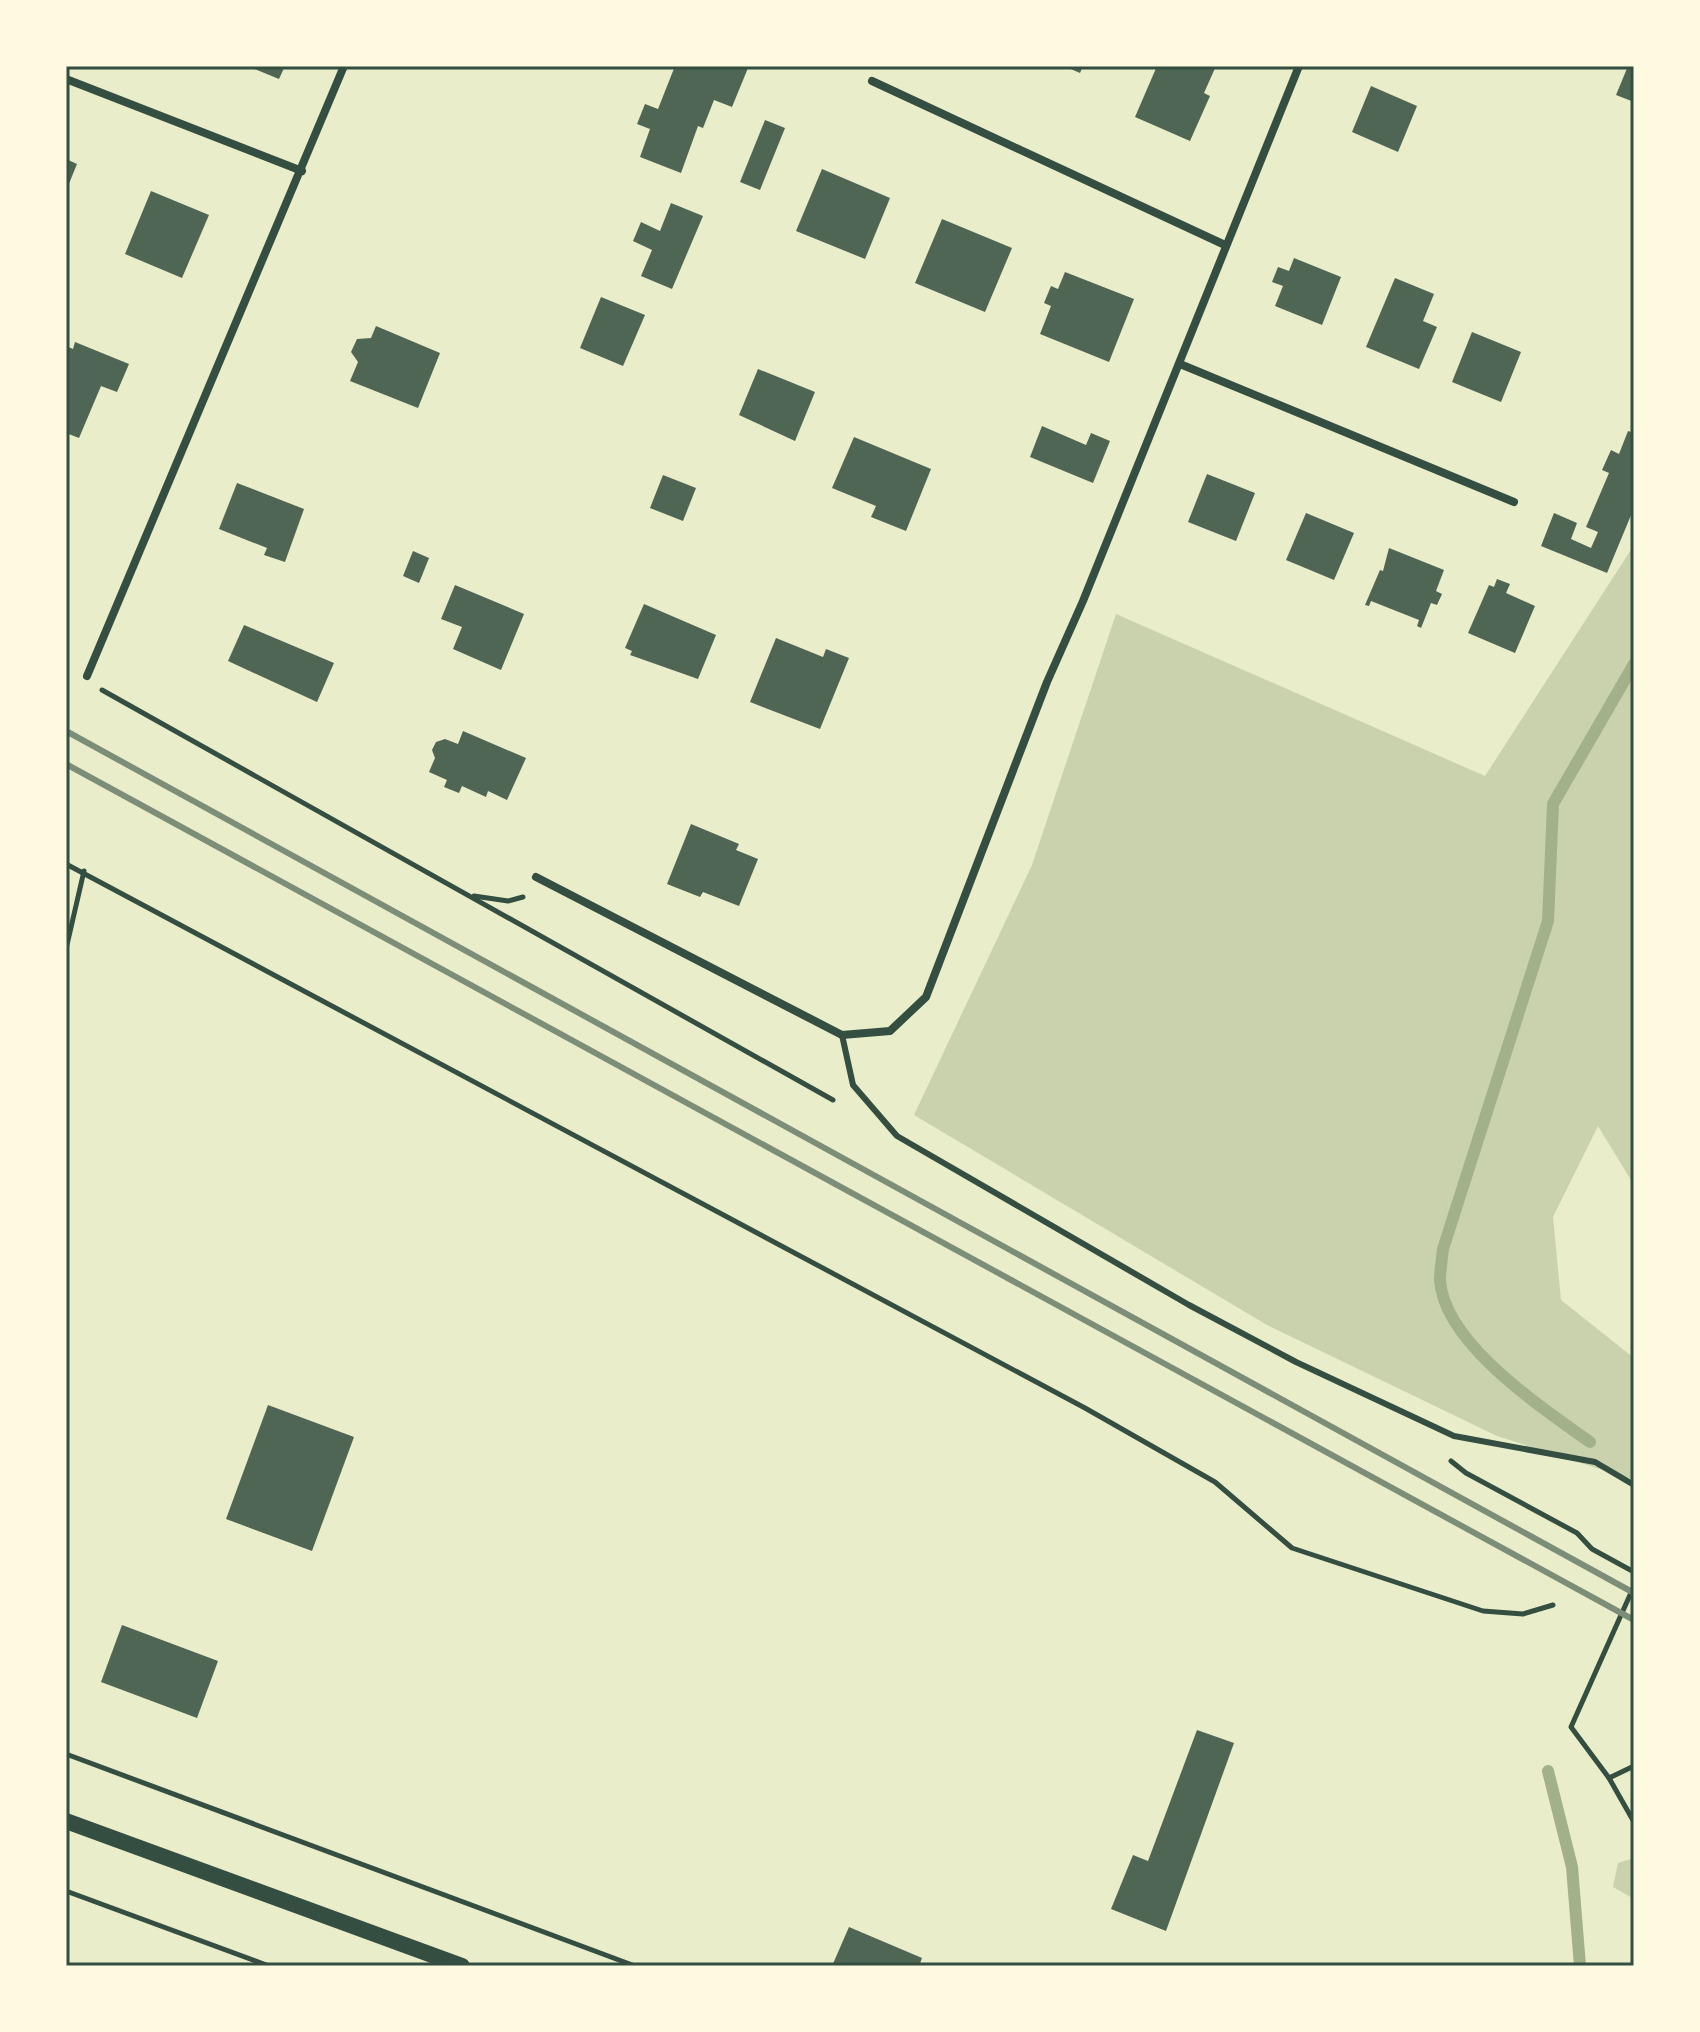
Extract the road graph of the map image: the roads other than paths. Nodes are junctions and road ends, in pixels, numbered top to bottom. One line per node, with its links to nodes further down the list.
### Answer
1 (344, 66): 5 (street)
2 (1299, 66): 6 (street)
3 (66, 79): 5 (street)
4 (872, 81): 6 (street)
5 (302, 171): 9 (street)
6 (1225, 245): 7 (street)
7 (1180, 364): 8 (street); 11 (street)
8 (1514, 502)
9 (87, 676)
10 (536, 877): 11 (street)
11 (842, 1035): 12 (lane)
12 (1634, 1485)
13 (66, 1821): 14 (main road)
14 (462, 1966)

